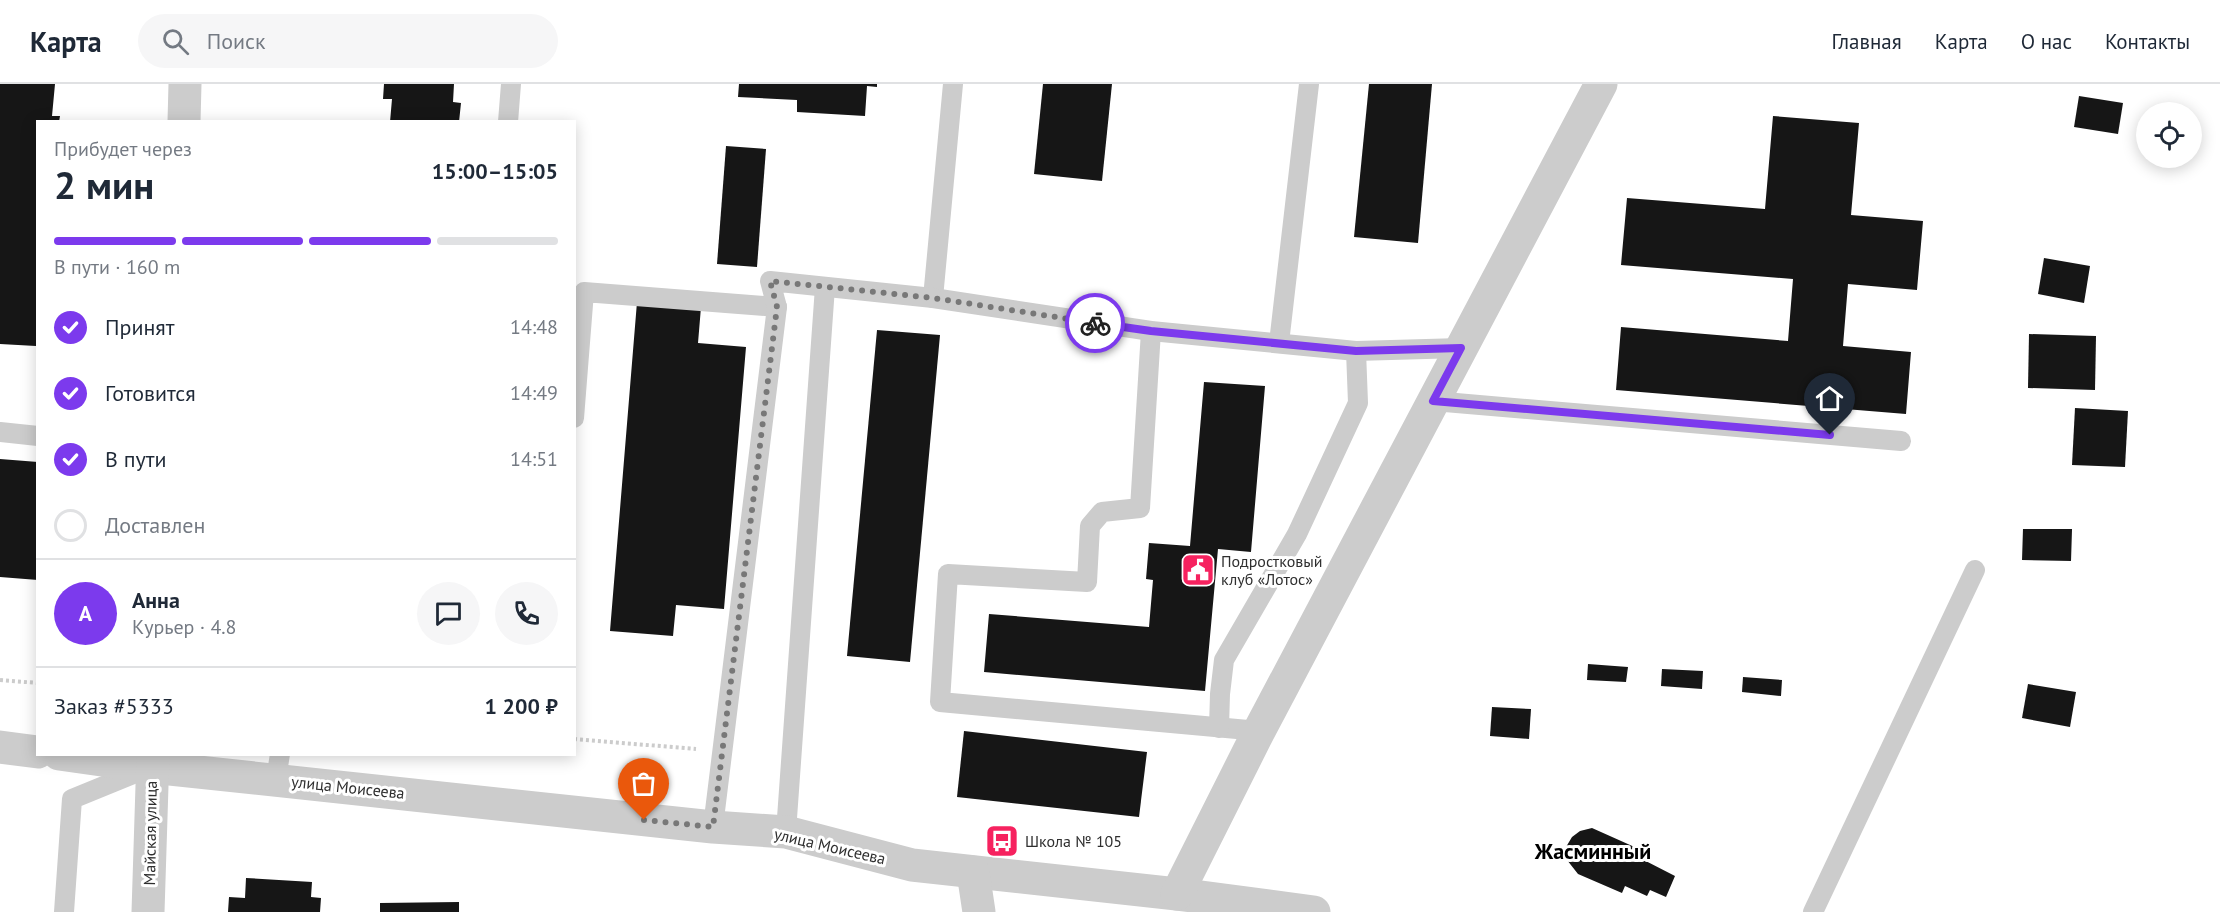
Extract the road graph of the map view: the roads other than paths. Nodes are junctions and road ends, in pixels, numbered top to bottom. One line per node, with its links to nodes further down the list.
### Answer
1 (185, 84): 6 (street)
2 (511, 84): 7 (lane)
3 (953, 84): 9 (lane)
4 (1309, 84): 12 (lane)
5 (1601, 84): 13 (street)
6 (184, 120)
7 (508, 120)
8 (825, 287): 9 (lane); 10 (lane); 29 (lane)
9 (933, 298): 11 (lane)
10 (777, 307): 15 (lane); 28 (lane)
11 (1151, 331): 12 (lane); 21 (lane)
12 (1279, 344): 14 (lane)
13 (1461, 348): 14 (lane); 16 (street)
14 (1356, 351): 21 (lane)
15 (576, 393)
16 (1433, 401): 19 (lane); 22 (street)
17 (0, 432): 18 (lane)
18 (36, 436)
19 (1901, 441)
20 (1975, 570): 36 (lane)
21 (1219, 728): 22 (lane)
22 (1259, 731): 31 (street)
23 (0, 747): 24 (street)
24 (36, 752)
25 (86, 756): 26 (street, улица Моисеева)
26 (152, 761): 27 (street, улица Моисеева); 32 (lane); 33 (street, Майская улица)
27 (278, 767): 28 (street, улица Моисеева)
28 (713, 827): 29 (street, улица Моисеева)
29 (786, 832): 30 (street, улица Моисеева)
30 (973, 872): 31 (street, улица Моисеева); 34 (street)
31 (1177, 894): 35 (street, улица Моисеева)
32 (64, 912)
33 (148, 912)
34 (979, 912)
35 (1314, 912)
36 (1813, 912)

